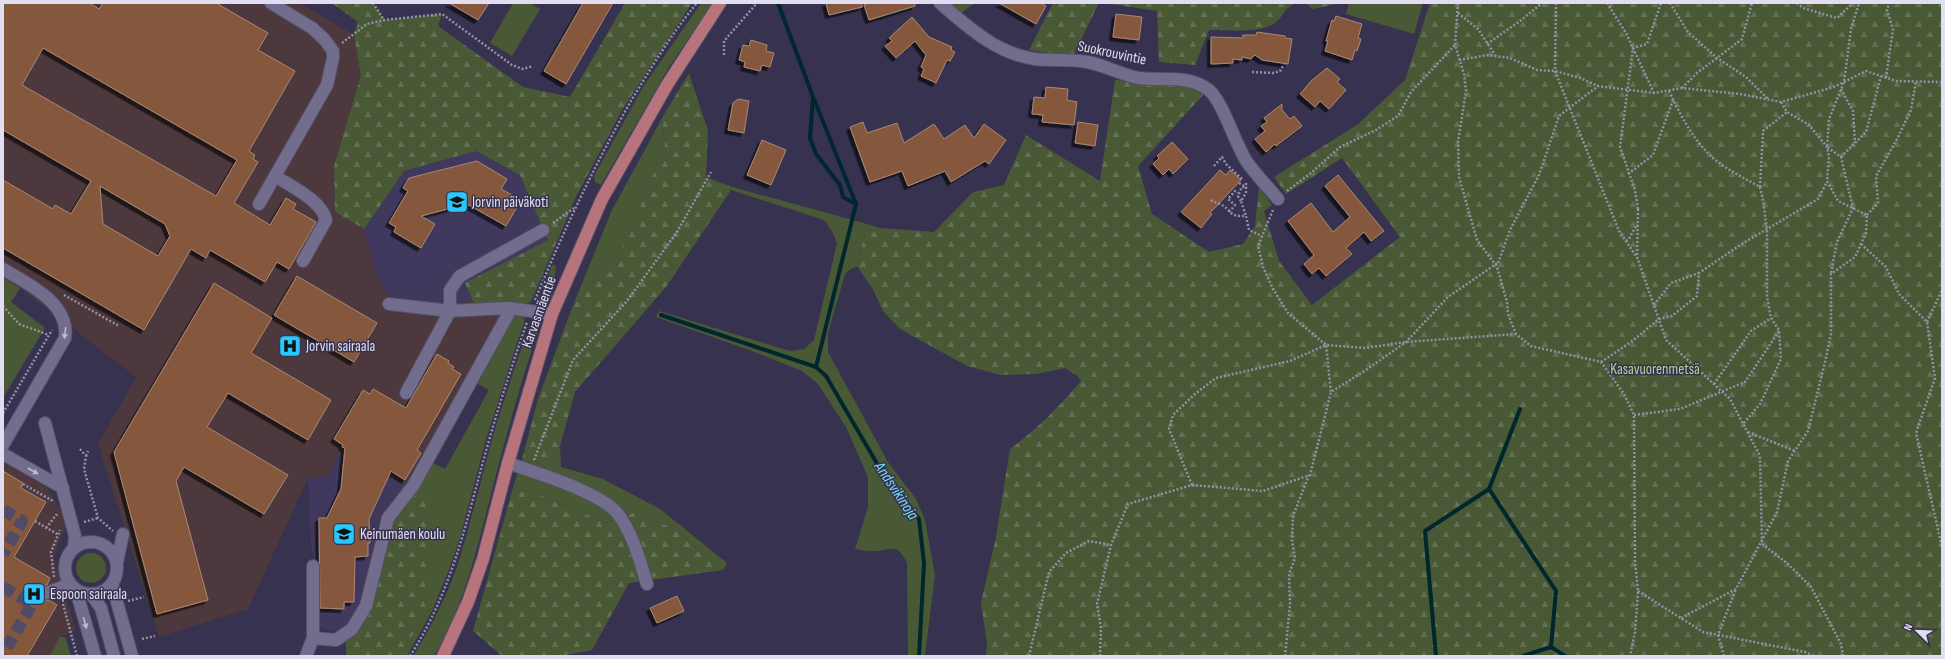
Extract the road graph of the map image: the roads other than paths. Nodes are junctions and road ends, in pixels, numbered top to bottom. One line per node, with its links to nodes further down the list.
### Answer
1 (271, 3): 4 (street)
2 (720, 3): 13 (main road, Karvasmäentie)
3 (940, 3): 5 (street, Suokrouvintie)
4 (275, 176): 6 (street); 8 (street)
5 (1278, 199)
6 (259, 204)
7 (544, 230): 12 (street)
8 (303, 261)
9 (3, 269): 16 (street, one-way to 16)
10 (389, 304): 12 (street)
11 (511, 309): 12 (street); 13 (street); 29 (street)
12 (450, 311): 14 (street)
13 (552, 314): 18 (main road, Karvasmäentie)
14 (406, 393)
15 (45, 423): 19 (street)
16 (3, 445)
17 (3, 454): 19 (street, one-way to 19)
18 (508, 463): 25 (street); 34 (main road, Karvasmäentie)
19 (63, 488): 21 (street)
20 (103, 544): 21 (street); 22 (street); 22 (street)
21 (74, 548): 26 (street)
22 (117, 562): 24 (street)
23 (313, 566): 29 (street)
24 (112, 584): 27 (street); 32 (street)
25 (647, 584)
26 (73, 587): 27 (street); 28 (street); 30 (street, one-way to 30)
27 (91, 594): 31 (street)
28 (41, 595)
29 (313, 638): 33 (street)
30 (95, 656)
31 (114, 656)
32 (132, 656)
33 (306, 656)
34 (443, 656)

